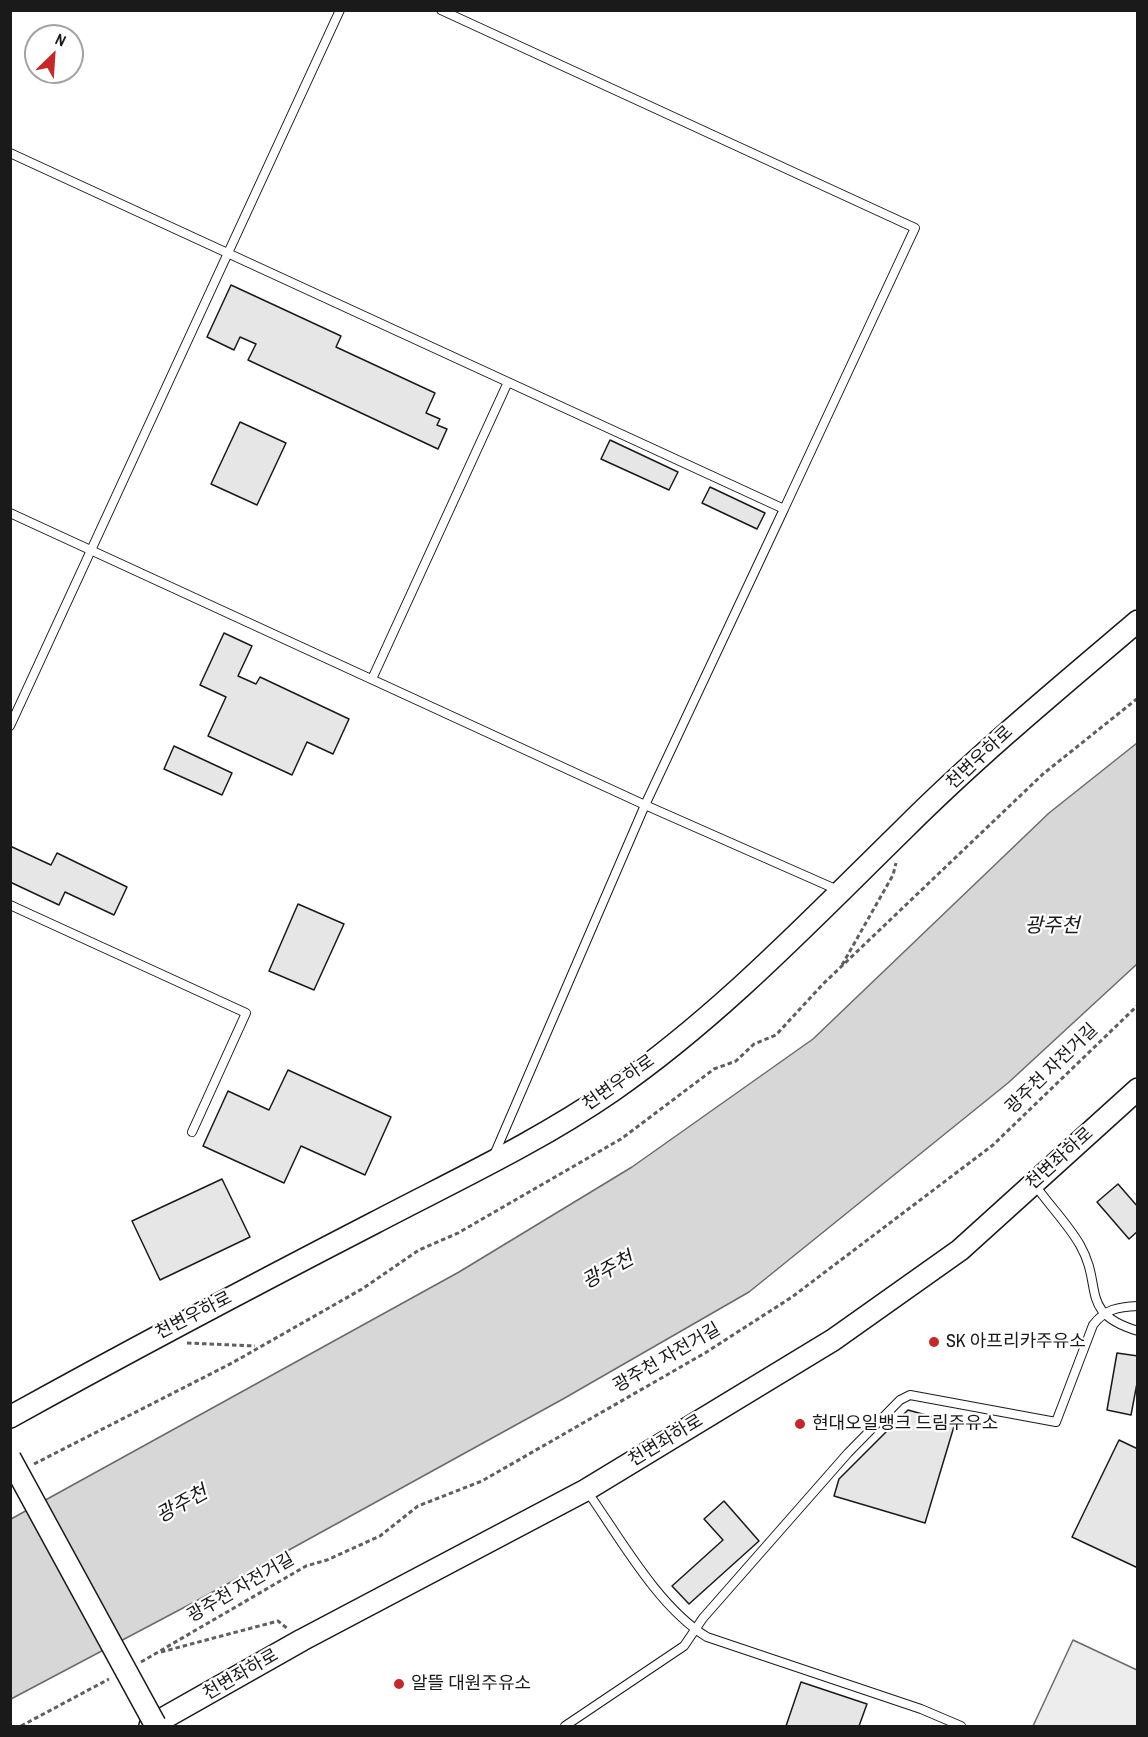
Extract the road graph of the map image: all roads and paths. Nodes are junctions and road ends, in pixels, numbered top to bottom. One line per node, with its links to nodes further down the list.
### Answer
1 (340, 10): 4 (lane)
2 (441, 10): 6 (lane)
3 (10, 153): 4 (lane)
4 (228, 254): 5 (lane); 8 (lane)
5 (508, 382): 6 (lane); 10 (lane)
6 (784, 509): 12 (lane)
7 (10, 513): 8 (lane)
8 (92, 550): 10 (lane); 11 (lane)
9 (1137, 621): 14 (street, 천변우하로)
10 (372, 680): 12 (lane)
11 (10, 726)
12 (645, 805): 14 (lane); 20 (lane)
13 (898, 856): 16 (path)
14 (841, 892): 20 (street, 천변우하로)
15 (10, 905): 19 (lane)
16 (839, 970)
17 (1137, 1005): 32 (path, 광주천 자전거길)
18 (1137, 1089): 21 (street, 천변좌하로)
19 (192, 1132)
20 (491, 1162): 27 (street, 천변우하로)
21 (1033, 1184): 23 (lane); 29 (street, 천변좌하로)
22 (1137, 1306): 23 (lane)
23 (1101, 1314): 24 (lane); 30 (lane)
24 (1137, 1331)
25 (179, 1343): 26 (path)
26 (257, 1346)
27 (10, 1416)
28 (10, 1458): 36 (street, bridge)
29 (586, 1490): 30 (lane); 31 (street, 천변좌하로)
30 (695, 1630): 37 (lane); 38 (lane)
31 (302, 1640): 32 (path, 광주천 자전거길); 36 (street, 천변좌하로)
32 (156, 1653): 33 (path, 광주천 자전거길)
33 (137, 1664)
34 (118, 1675): 35 (path)
35 (21, 1726)
36 (156, 1726)
37 (566, 1726)
38 (961, 1726)

